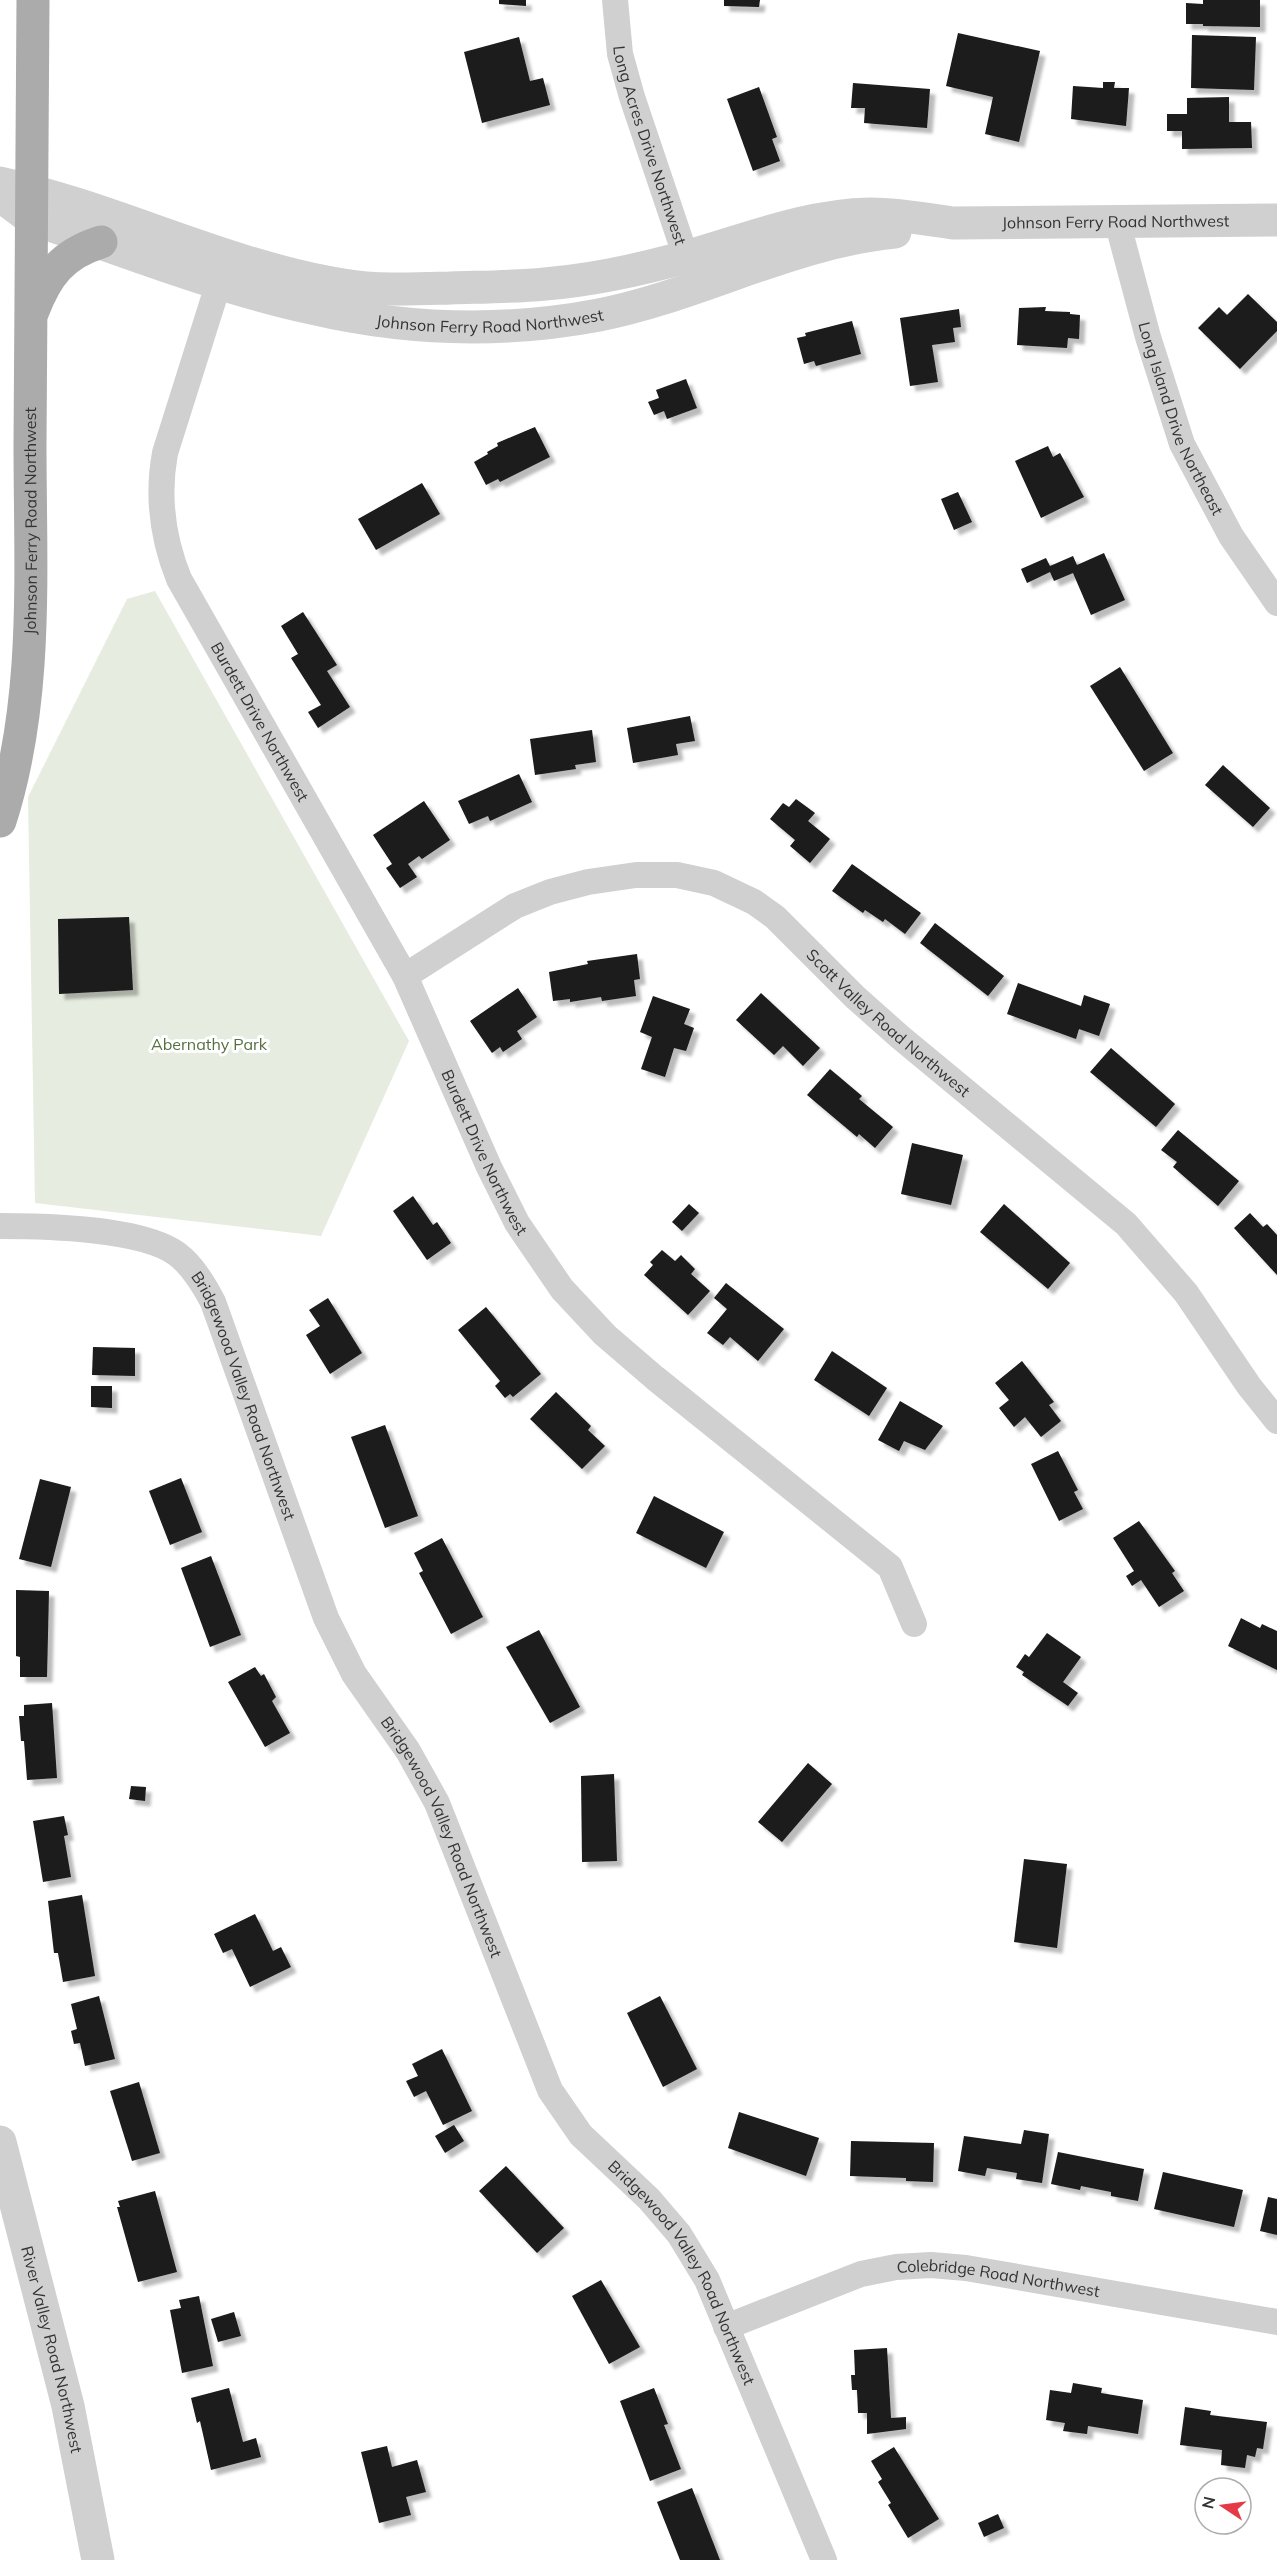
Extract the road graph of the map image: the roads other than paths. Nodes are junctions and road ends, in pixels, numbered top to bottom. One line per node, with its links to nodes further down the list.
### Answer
1 (33, 0): 3 (main road)
2 (615, 0): 7 (street, Long Acres Drive Northwest)
3 (15, 196): 6 (street, Johnson Ferry Road Northwest); 7 (street, Johnson Ferry Road Northwest); 9 (main road, Johnson Ferry Road Northwest)
4 (1277, 220): 5 (street, Johnson Ferry Road Northwest)
5 (1117, 221): 7 (street, Johnson Ferry Road Northwest); 10 (street, Long Island Drive Northeast)
6 (101, 242): 8 (street, Johnson Ferry Road Northwest); 9 (main road)
7 (691, 272): 8 (street, Johnson Ferry Road Northwest)
8 (219, 282): 12 (street, Burdett Drive Northwest)
9 (30, 318): 11 (main road, Johnson Ferry Road Northwest)
10 (1277, 603)
11 (0, 821)
12 (405, 976): 14 (street, Scott Valley Road Northwest); 15 (street, Burdett Drive Northwest)
13 (0, 1226): 18 (street, Bridgewood Valley Road Northwest)
14 (1277, 1420)
15 (914, 1624)
16 (1, 2149): 19 (street, River Valley Road Northwest)
17 (1277, 2322): 18 (street, Colebridge Road Northwest)
18 (726, 2326): 20 (street, Bridgewood Valley Road Northwest)
19 (98, 2560)
20 (824, 2560)

